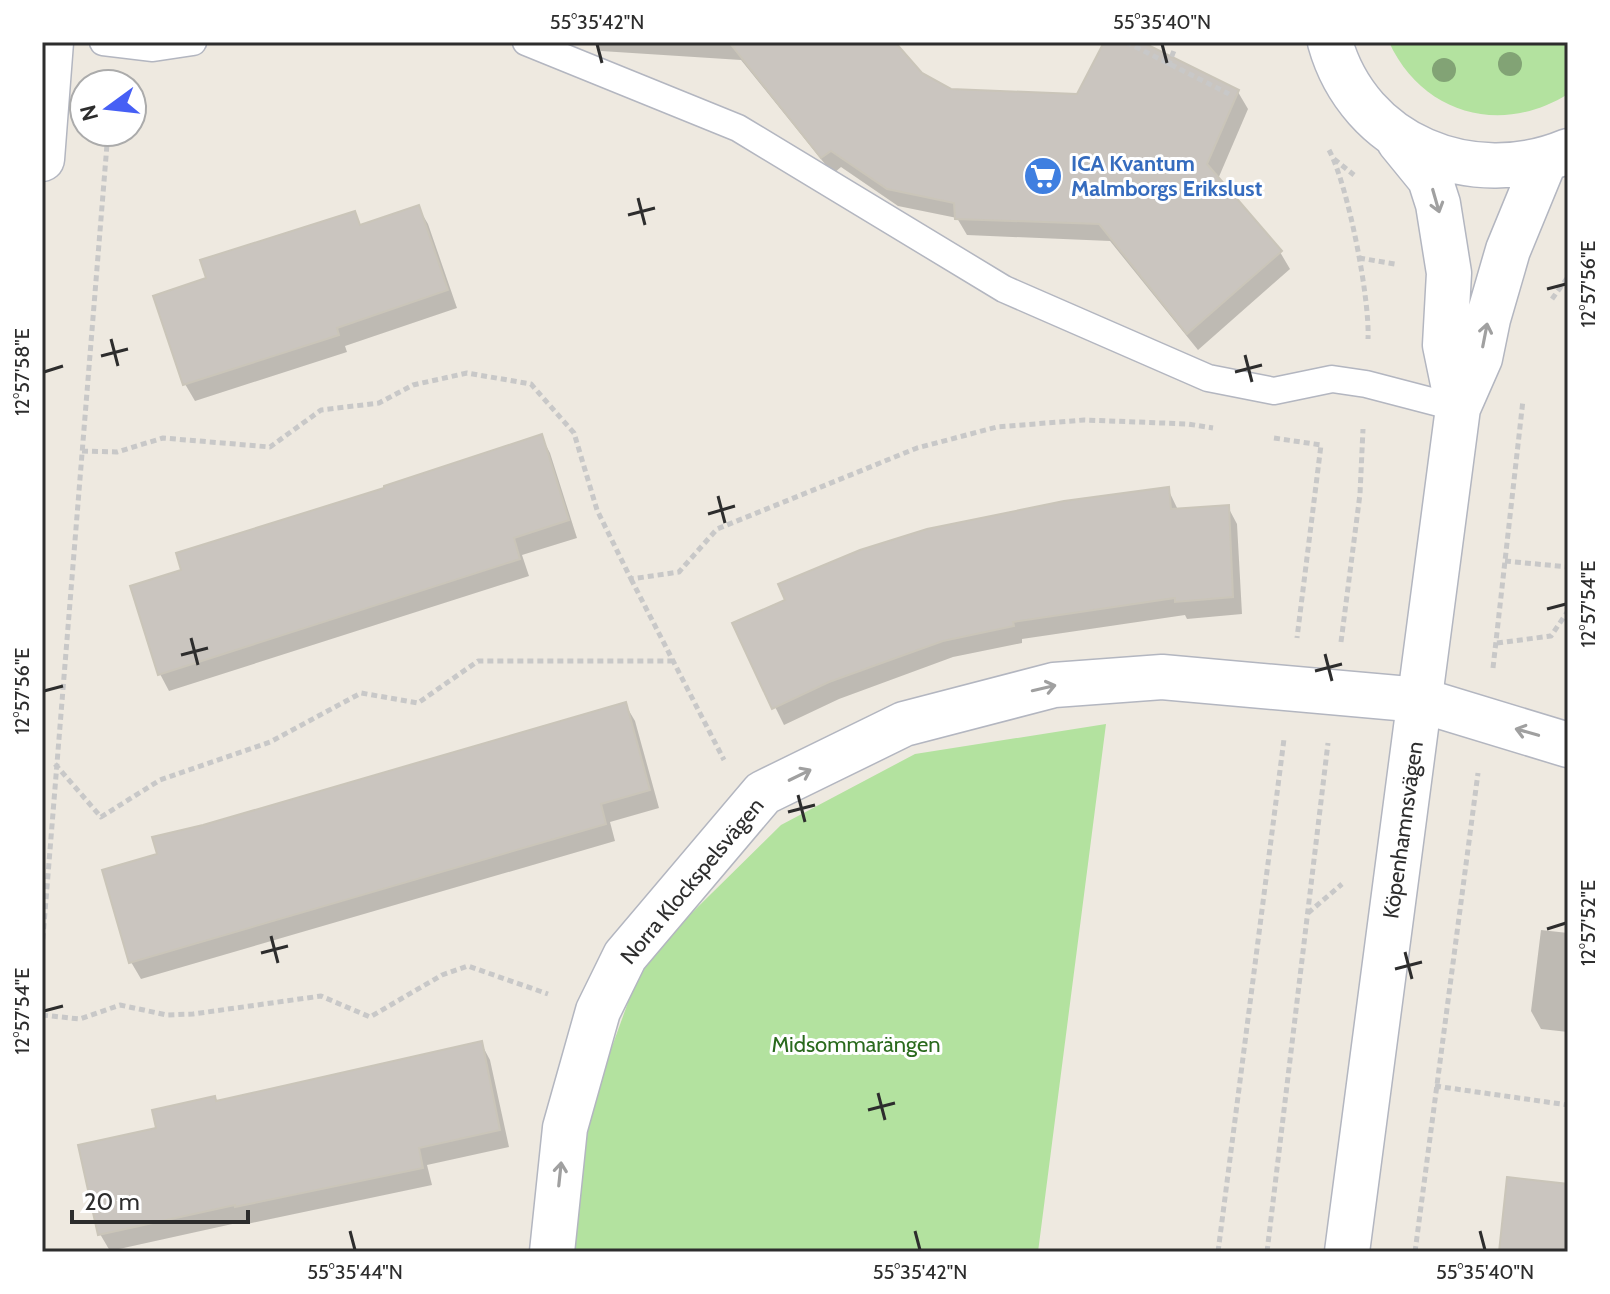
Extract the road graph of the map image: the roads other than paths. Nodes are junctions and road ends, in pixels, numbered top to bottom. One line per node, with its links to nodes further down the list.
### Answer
1 (51, 42): 6 (street)
2 (103, 42): 3 (lane)
3 (193, 42)
4 (526, 42): 9 (lane)
5 (1330, 42): 7 (street, Köpenhamnsvägen)
6 (43, 134)
7 (1395, 136): 8 (street, Köpenhamnsvägen); 9 (street, Köpenhamnsvägen, one-way to 9)
8 (1556, 155): 9 (street, Köpenhamnsvägen, one-way to 8)
9 (1458, 408): 10 (street, Köpenhamnsvägen)
10 (1420, 700): 11 (street, Norra Klockspelsvägen, one-way to 10); 12 (street, Norra Klockspelsvägen, one-way to 10); 13 (street, Köpenhamnsvägen)
11 (1568, 745)
12 (552, 1252)
13 (1347, 1252)

